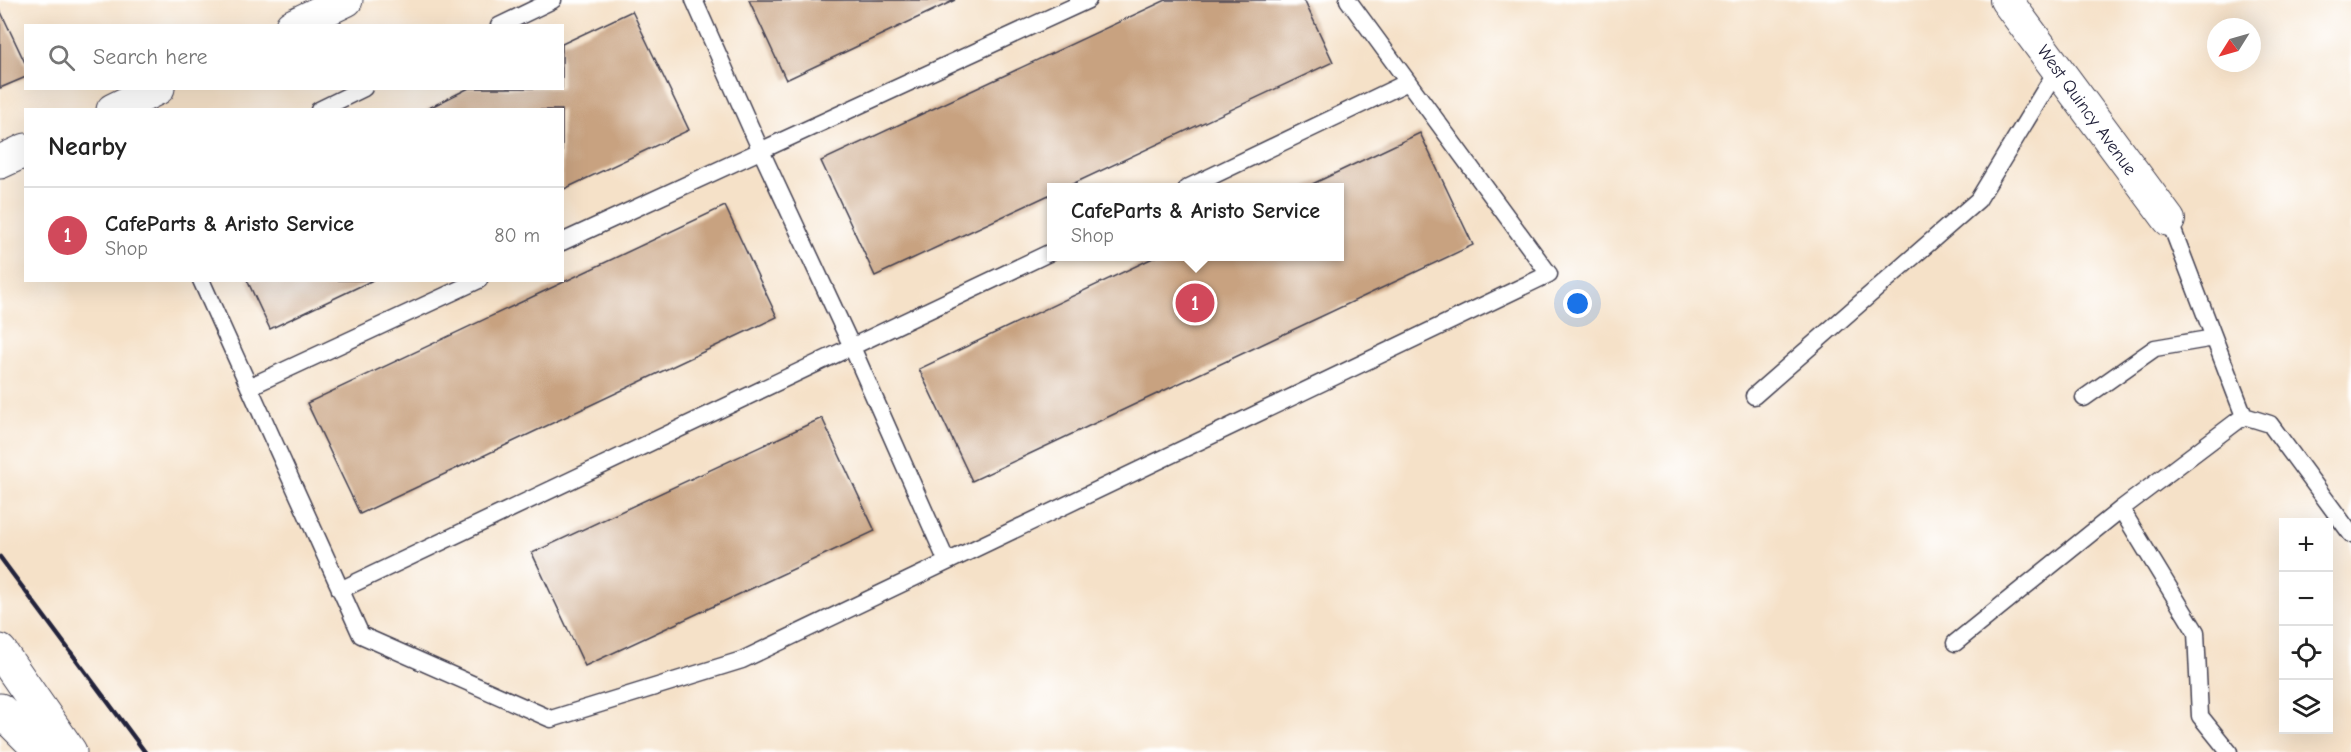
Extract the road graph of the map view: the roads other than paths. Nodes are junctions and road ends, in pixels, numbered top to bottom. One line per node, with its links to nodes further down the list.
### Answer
1 (346, 0): 7 (main road)
2 (553, 0): 8 (lane)
3 (694, 0): 16 (lane)
4 (1088, 0): 16 (lane)
5 (1348, 0): 10 (lane)
6 (2006, 0): 9 (street, West Quincy Avenue)
7 (296, 24)
8 (503, 24)
9 (2057, 70): 19 (street, West Quincy Avenue); 27 (lane)
10 (1408, 82): 18 (lane); 32 (lane)
11 (154, 90): 13 (main road)
12 (360, 90): 14 (lane)
13 (120, 108)
14 (323, 108)
15 (24, 151): 17 (main road)
16 (761, 151): 20 (lane); 25 (lane)
17 (0, 162)
18 (1197, 183)
19 (2169, 220): 24 (lane)
20 (564, 241)
21 (1047, 254): 25 (lane)
22 (202, 282): 26 (lane)
23 (475, 282): 26 (lane)
24 (2214, 338): 28 (lane); 29 (lane)
25 (852, 346): 32 (lane); 33 (lane)
26 (249, 387): 33 (lane)
27 (1754, 396)
28 (2084, 398)
29 (2244, 416): 30 (lane); 31 (lane)
30 (2121, 509): 34 (lane); 39 (lane)
31 (2351, 534)
32 (947, 562): 33 (lane)
33 (340, 590)
34 (1955, 644)
35 (0, 651): 38 (main road)
36 (0, 710): 37 (main road)
37 (42, 752)
38 (70, 752)
39 (2229, 752)

